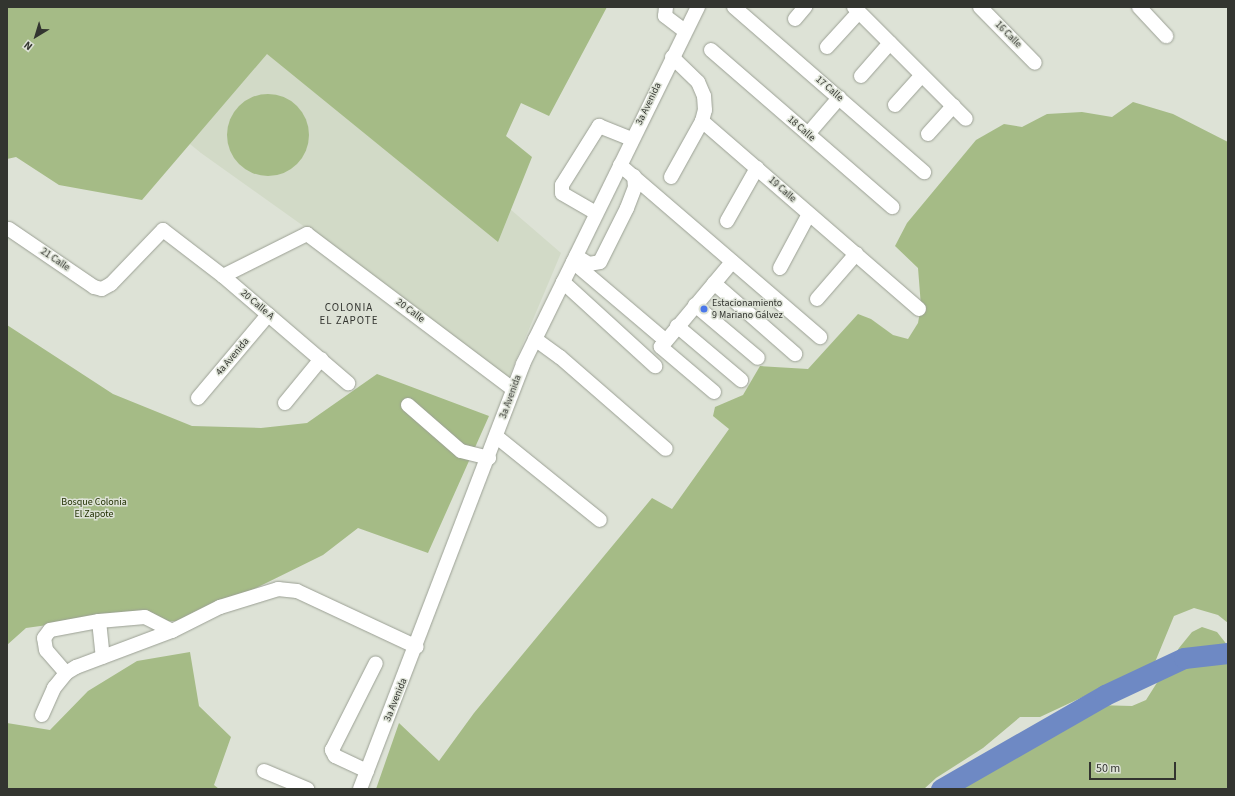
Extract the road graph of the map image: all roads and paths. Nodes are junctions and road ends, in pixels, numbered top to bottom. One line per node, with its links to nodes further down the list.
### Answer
1 (666, 7): 9 (street)
2 (734, 7): 18 (street, 17 Calle)
3 (806, 7): 8 (street)
4 (980, 7): 15 (street, 16 Calle)
5 (1139, 7): 10 (street)
6 (857, 9): 11 (street); 12 (street)
7 (694, 10): 9 (street, 3a Avenida)
8 (795, 19)
9 (685, 31): 14 (street, 3a Avenida)
10 (1166, 36)
11 (890, 44): 16 (street); 17 (street)
12 (827, 47)
13 (711, 50): 23 (street, 18 Calle)
14 (672, 57): 22 (street); 25 (street, 3a Avenida)
15 (1035, 63)
16 (922, 75): 19 (street); 20 (street)
17 (861, 76)
18 (839, 98): 23 (street); 28 (street, 17 Calle)
19 (895, 106)
20 (953, 106): 21 (street); 24 (street)
21 (966, 119)
22 (702, 121): 27 (street, 19 Calle); 30 (street)
23 (808, 134): 31 (street, 18 Calle)
24 (928, 134)
25 (632, 139): 26 (street, 3a Avenida); 32 (street)
26 (620, 165): 29 (street); 32 (street, 3a Avenida)
27 (757, 168): 33 (street, 19 Calle); 34 (street)
28 (924, 172)
29 (634, 176): 38 (street); 39 (street)
30 (671, 177)
31 (892, 207)
32 (596, 213): 38 (street, 3a Avenida)
33 (810, 214): 37 (street, 19 Calle); 40 (street)
34 (727, 221)
35 (9, 229): 36 (street, 21 Calle)
36 (163, 230): 41 (street, 20 Calle A)
37 (856, 254): 44 (street); 46 (street, 19 Calle)
38 (574, 258): 42 (street, 3a Avenida); 51 (street)
39 (732, 262): 43 (street); 49 (street)
40 (780, 268)
41 (223, 276): 47 (street, 20 Calle A); 58 (street, 20 Calle)
42 (563, 282): 50 (street, 3a Avenida); 55 (street)
43 (714, 283): 45 (street); 52 (street)
44 (817, 299)
45 (696, 305): 48 (street); 53 (street)
46 (920, 309)
47 (268, 315): 54 (street, 20 Calle A); 60 (street, 4a Avenida)
48 (677, 326): 51 (street); 56 (street)
49 (820, 337)
50 (535, 339): 58 (street, 3a Avenida); 64 (street)
51 (665, 340): 59 (street)
52 (796, 354)
53 (758, 358)
54 (321, 359): 57 (street, 20 Calle A); 61 (street)
55 (655, 366)
56 (741, 380)
57 (348, 382)
58 (513, 389): 63 (street, 3a Avenida)
59 (714, 392)
60 (198, 398)
61 (285, 402)
62 (408, 404): 65 (street)
63 (497, 437): 65 (street, 3a Avenida); 66 (street)
64 (666, 449)
65 (489, 458): 69 (street, 3a Avenida)
66 (600, 520)
67 (99, 621): 68 (street); 70 (street); 72 (street)
68 (172, 631): 69 (street); 70 (street)
69 (417, 646): 75 (street, 3a Avenida)
70 (103, 656): 72 (street)
71 (376, 663): 75 (street)
72 (66, 673): 73 (street)
73 (42, 715)
74 (264, 770): 76 (street)
75 (368, 771): 77 (street, 3a Avenida)
76 (307, 789)
77 (360, 789)

